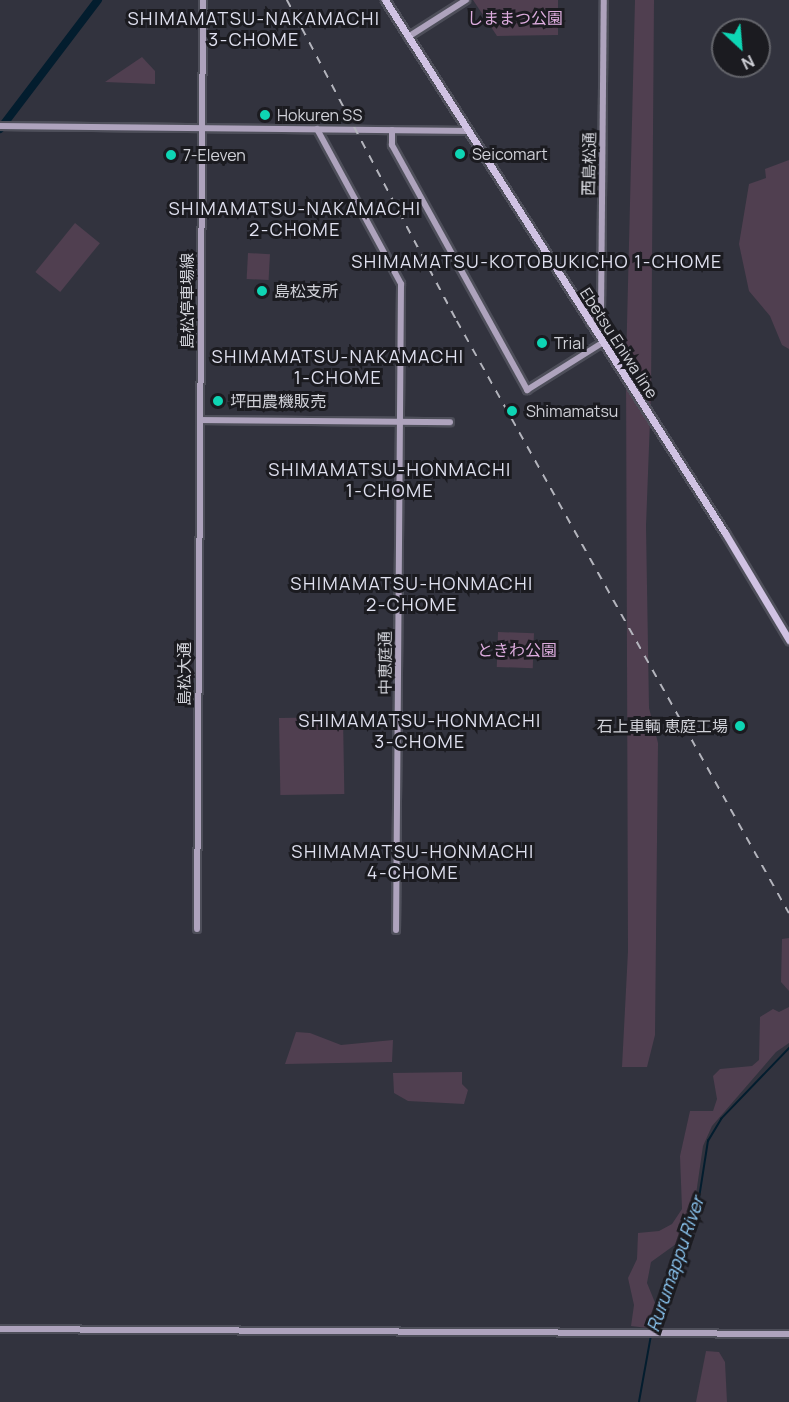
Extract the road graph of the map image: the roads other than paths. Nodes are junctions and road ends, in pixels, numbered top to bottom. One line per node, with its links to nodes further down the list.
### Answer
1 (203, 0): 7 (street)
2 (385, 0): 5 (main road, Ebetsu Eniwa line)
3 (466, 0): 5 (street)
4 (604, 0): 11 (street, 西島松通)
5 (408, 37): 10 (main road, Ebetsu Eniwa line)
6 (0, 126): 7 (street)
7 (202, 127): 8 (street); 13 (street, 島松停車場線)
8 (317, 129): 9 (street); 14 (street, 中恵庭通)
9 (392, 130): 10 (street); 12 (street)
10 (468, 131): 11 (main road, Ebetsu Eniwa line)
11 (590, 323): 12 (main road, Ebetsu Eniwa line)
12 (602, 343): 16 (main road, Ebetsu Eniwa line)
13 (200, 420): 14 (street); 17 (street, 島松大通)
14 (400, 422): 15 (street); 18 (street, 中恵庭通)
15 (450, 422)
16 (789, 640)
17 (197, 929)
18 (396, 930)
19 (0, 1329): 20 (street)
20 (789, 1334)

